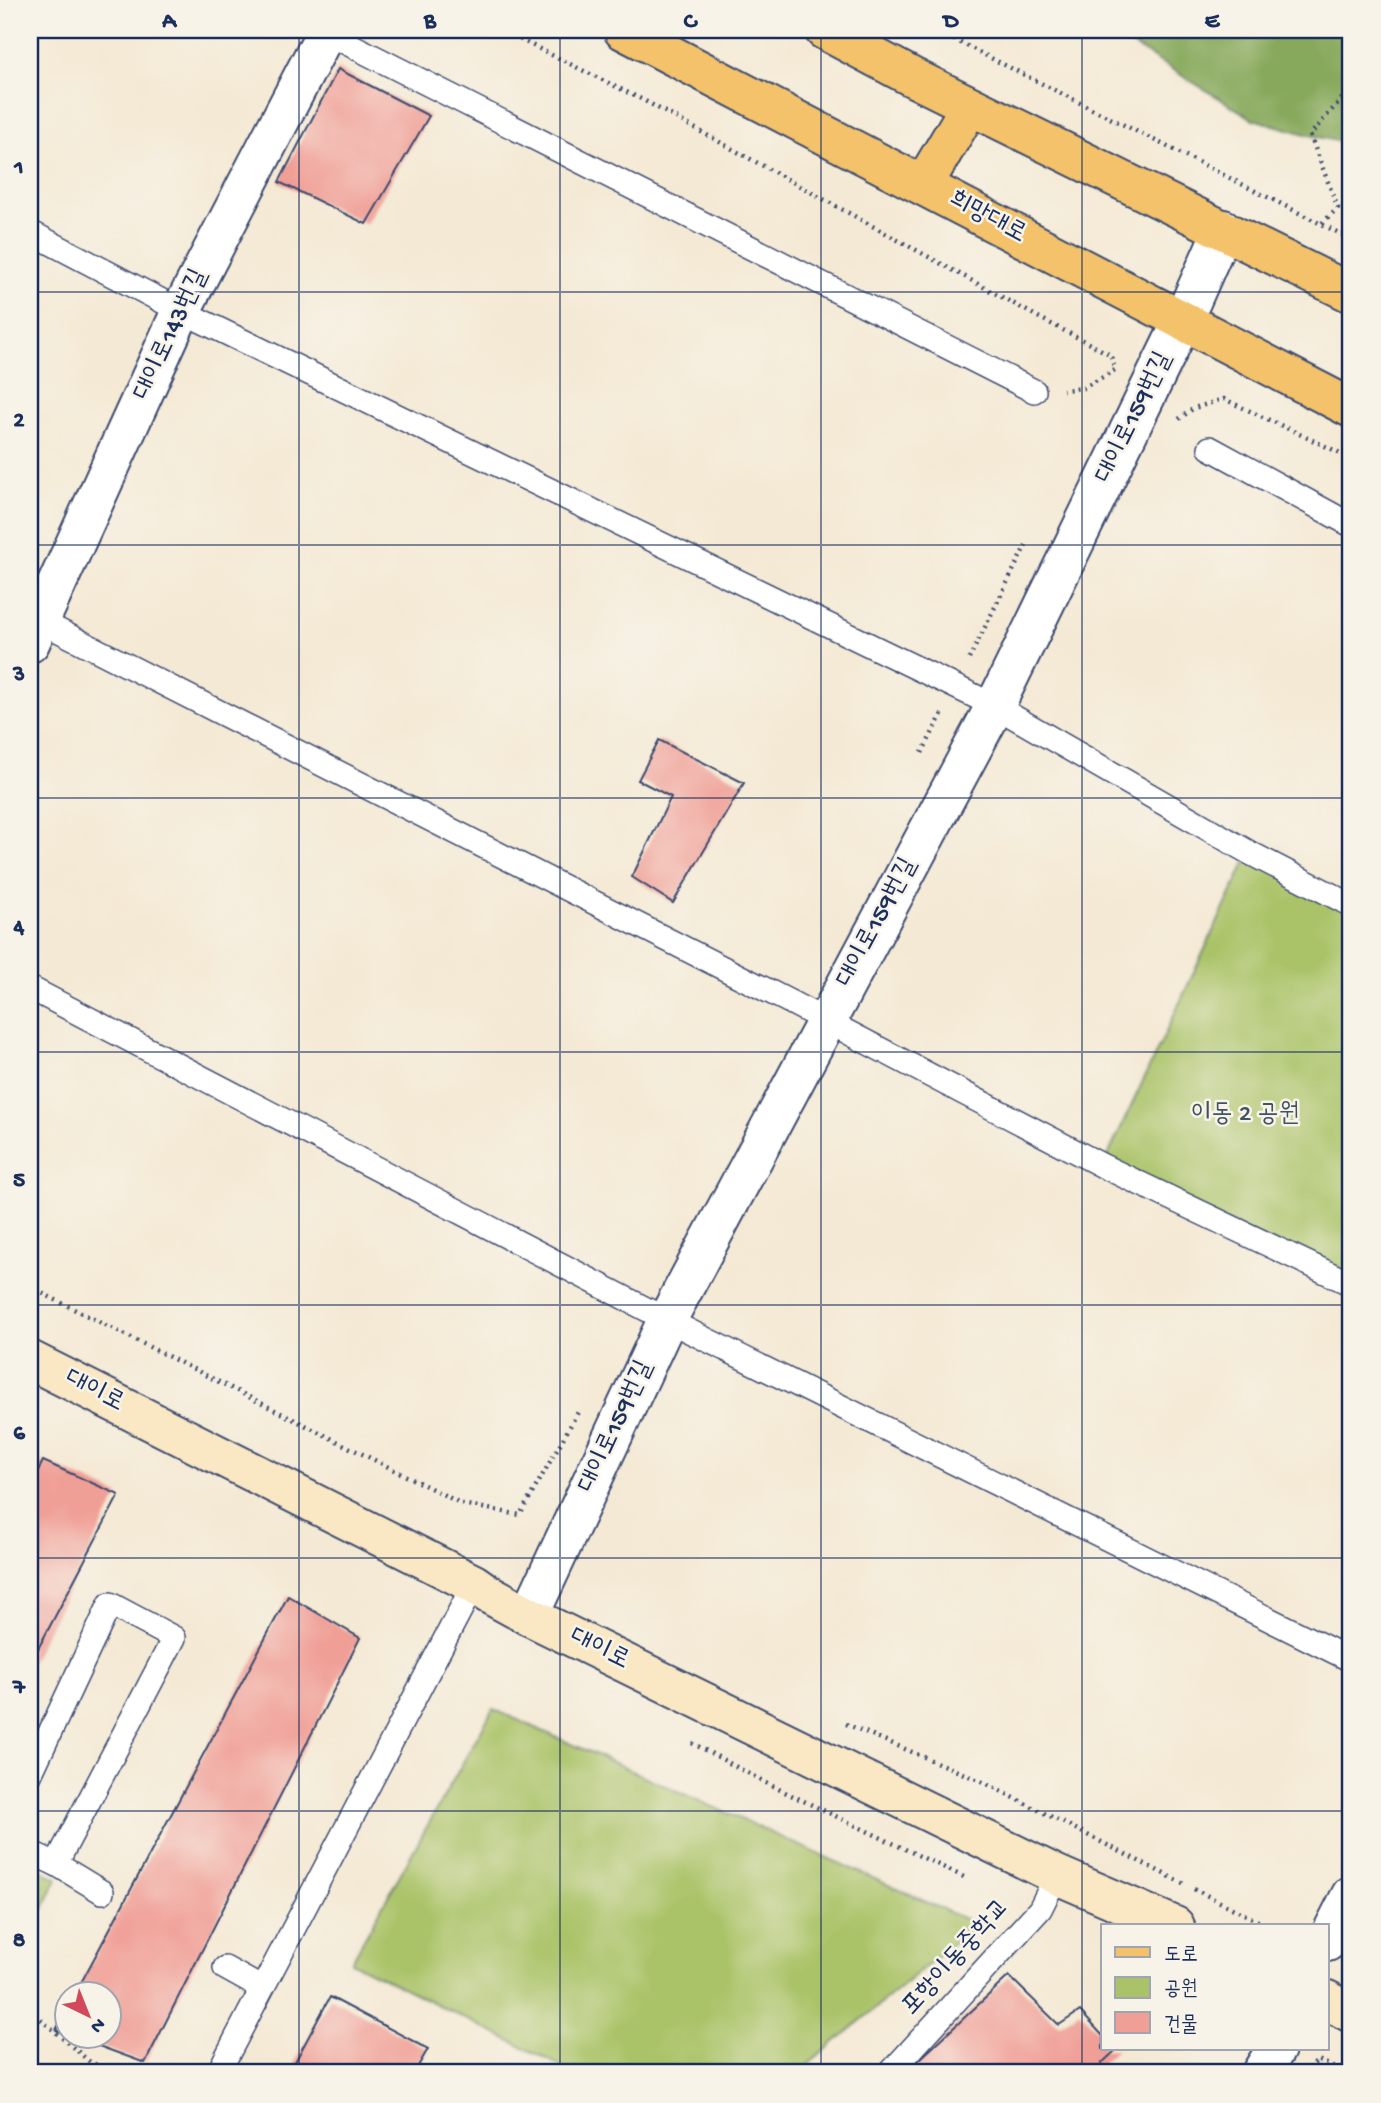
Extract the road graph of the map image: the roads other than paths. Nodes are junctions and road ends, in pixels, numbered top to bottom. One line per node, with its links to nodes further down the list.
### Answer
1 (623, 30): 5 (main road, 희망대로)
2 (824, 30): 4 (main road)
3 (323, 31): 9 (street, 대이로143번길); 11 (lane)
4 (970, 106): 5 (main road); 6 (main road)
5 (923, 185): 10 (main road, 희망대로)
6 (1223, 229): 8 (main road); 10 (street, 대이로159번길)
7 (30, 232): 9 (lane)
8 (1351, 293)
9 (181, 311): 15 (street, 대이로143번길); 16 (lane)
10 (1182, 320): 12 (main road, 희망대로); 16 (street, 대이로159번길)
11 (1034, 391)
12 (1351, 408)
13 (1210, 448): 14 (lane)
14 (1351, 525)
15 (33, 627): 19 (lane)
16 (995, 706): 17 (lane); 19 (street, 대이로159번길)
17 (1351, 905)
18 (30, 988): 21 (lane)
19 (825, 1021): 20 (lane); 21 (street, 대이로159번길)
20 (1351, 1284)
21 (667, 1320): 24 (street, 대이로159번길); 25 (lane)
22 (30, 1360): 23 (street, 대이로)
23 (474, 1584): 24 (street, 대이로); 35 (lane)
24 (529, 1616): 29 (street, 대이로)
25 (1351, 1660)
26 (30, 1775): 28 (lane)
27 (30, 1852): 28 (lane)
28 (55, 1864): 30 (lane)
29 (1057, 1875): 32 (street, 대이로); 40 (lane, 포항이동중학교)
30 (102, 1892)
31 (1351, 1895): 33 (street)
32 (1170, 1924)
33 (1328, 1940)
34 (225, 1968): 35 (lane)
35 (261, 1988): 39 (lane)
36 (1328, 2001): 37 (street)
37 (1351, 2013)
38 (1275, 2050): 41 (street)
39 (218, 2073)
40 (890, 2073)
41 (1261, 2073)

